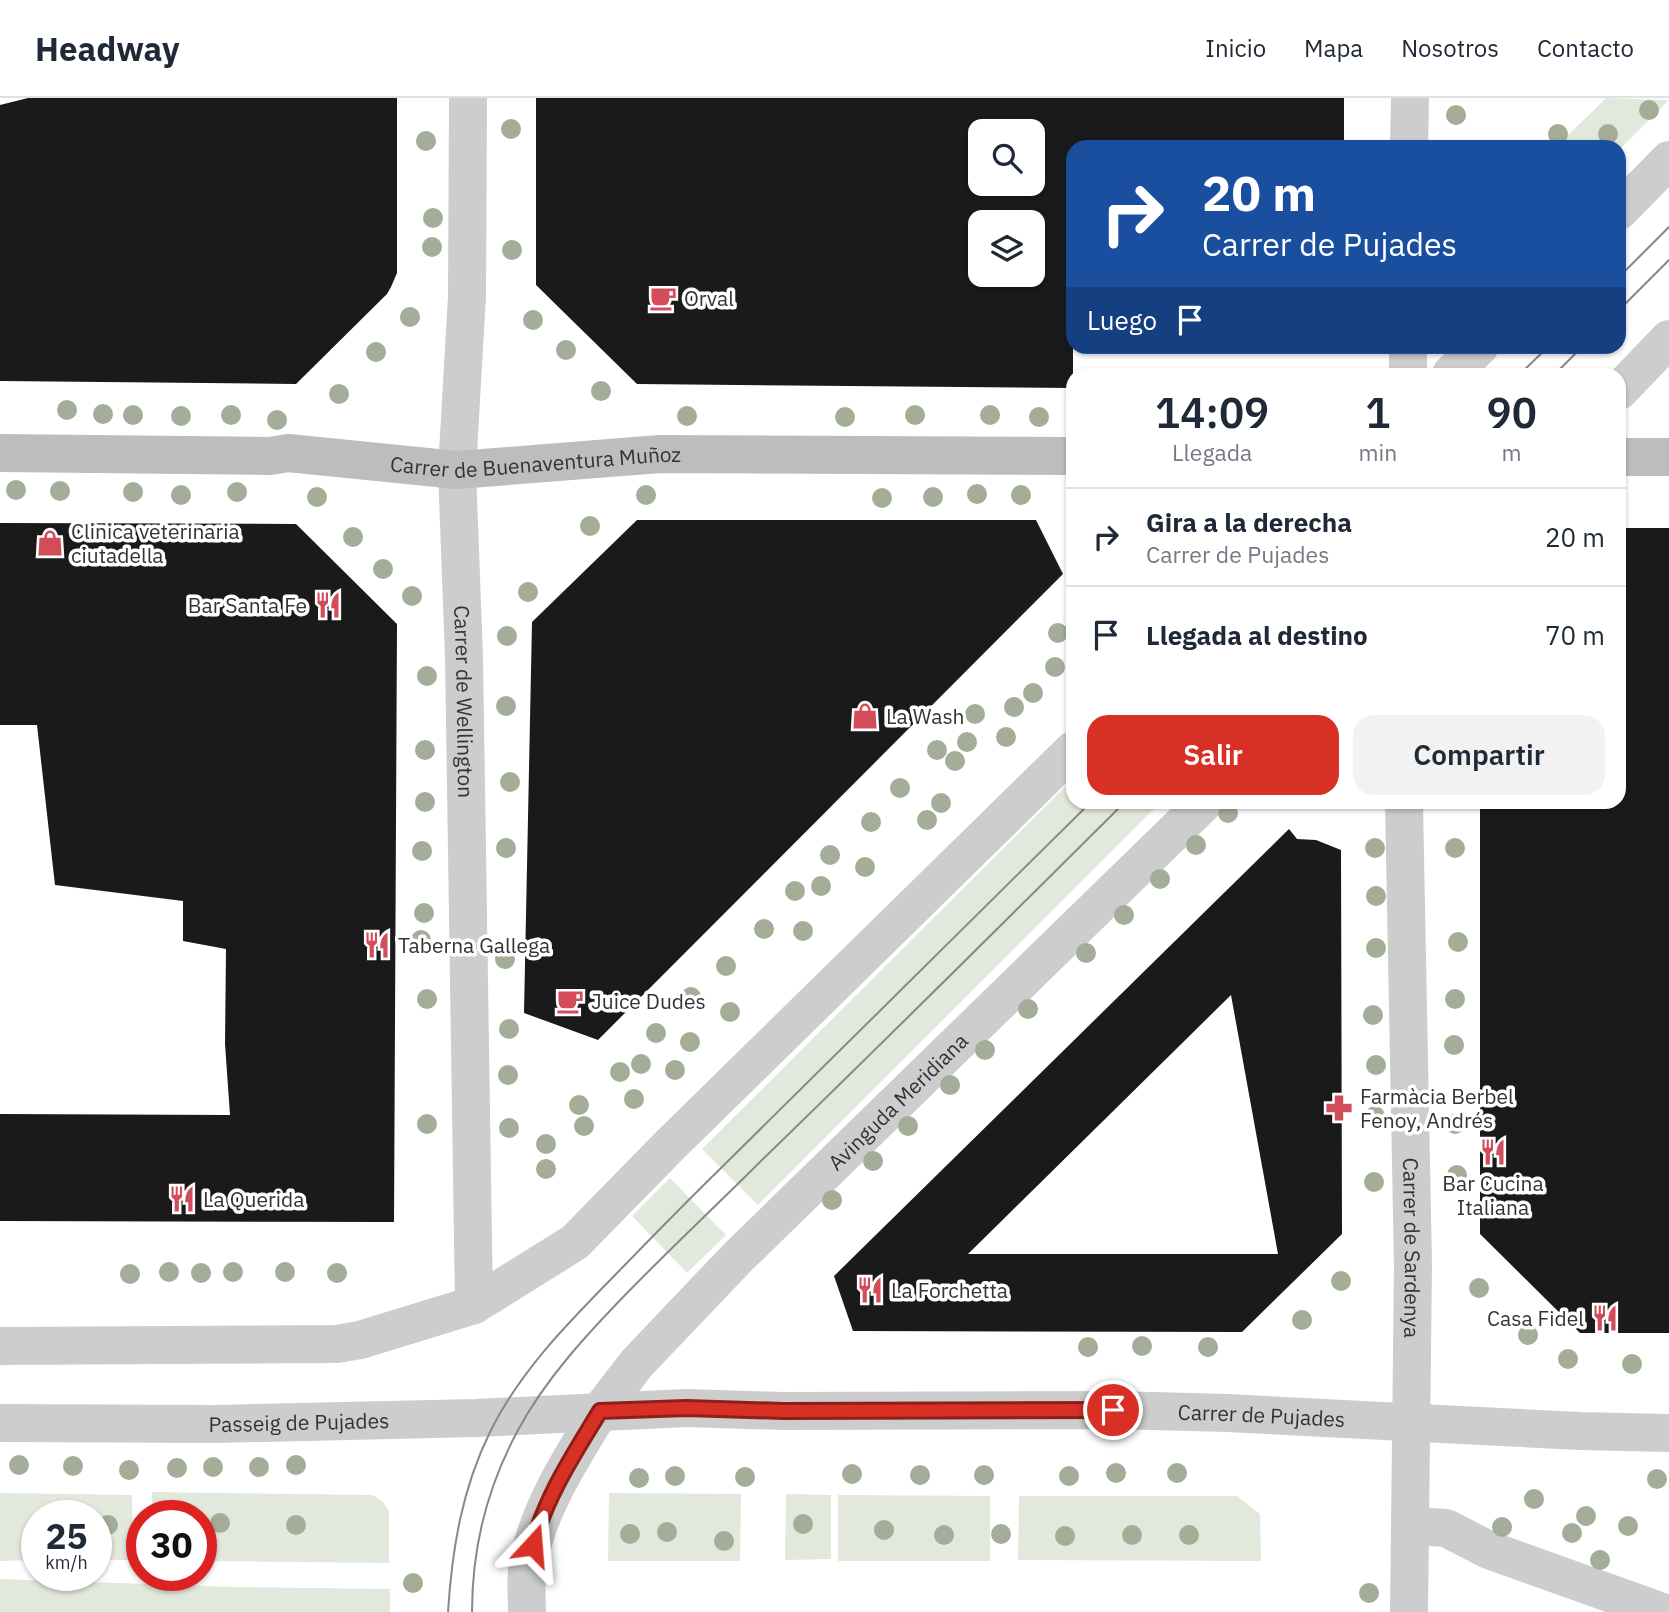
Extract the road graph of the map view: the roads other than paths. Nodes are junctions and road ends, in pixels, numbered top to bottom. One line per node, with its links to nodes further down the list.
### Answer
1 (468, 98): 14 (street, Carrer de Wellington)
2 (1410, 98): 3 (street)
3 (1409, 140)
4 (1669, 160): 5 (street)
5 (1626, 204)
6 (1669, 339): 9 (street)
7 (1472, 354): 8 (street)
8 (1457, 368)
9 (1626, 384)
10 (0, 453): 14 (main road, Carrer de Buenaventura Muñoz)
11 (1066, 456): 14 (main road, Carrer de Buenaventura Muñoz)
12 (1626, 457): 13 (main road)
13 (1669, 457)
14 (457, 470): 18 (street, Carrer de Wellington)
15 (1066, 757): 18 (street)
16 (1198, 809): 20 (street, Avinguda Meridiana)
17 (1404, 809): 22 (street, Carrer de Sardenya)
18 (474, 1305): 19 (street)
19 (0, 1346)
20 (600, 1411): 21 (street, Passeig de Pujades); 22 (street, Carrer de Pujades); 25 (street)
21 (0, 1423)
22 (1412, 1423): 23 (street, Carrer de Pujades); 24 (street, Carrer de Sardenya)
23 (1669, 1433)
24 (1411, 1526): 26 (street, Carrer de Sardenya); 27 (street)
25 (527, 1612)
26 (1409, 1612)
27 (1662, 1612)

